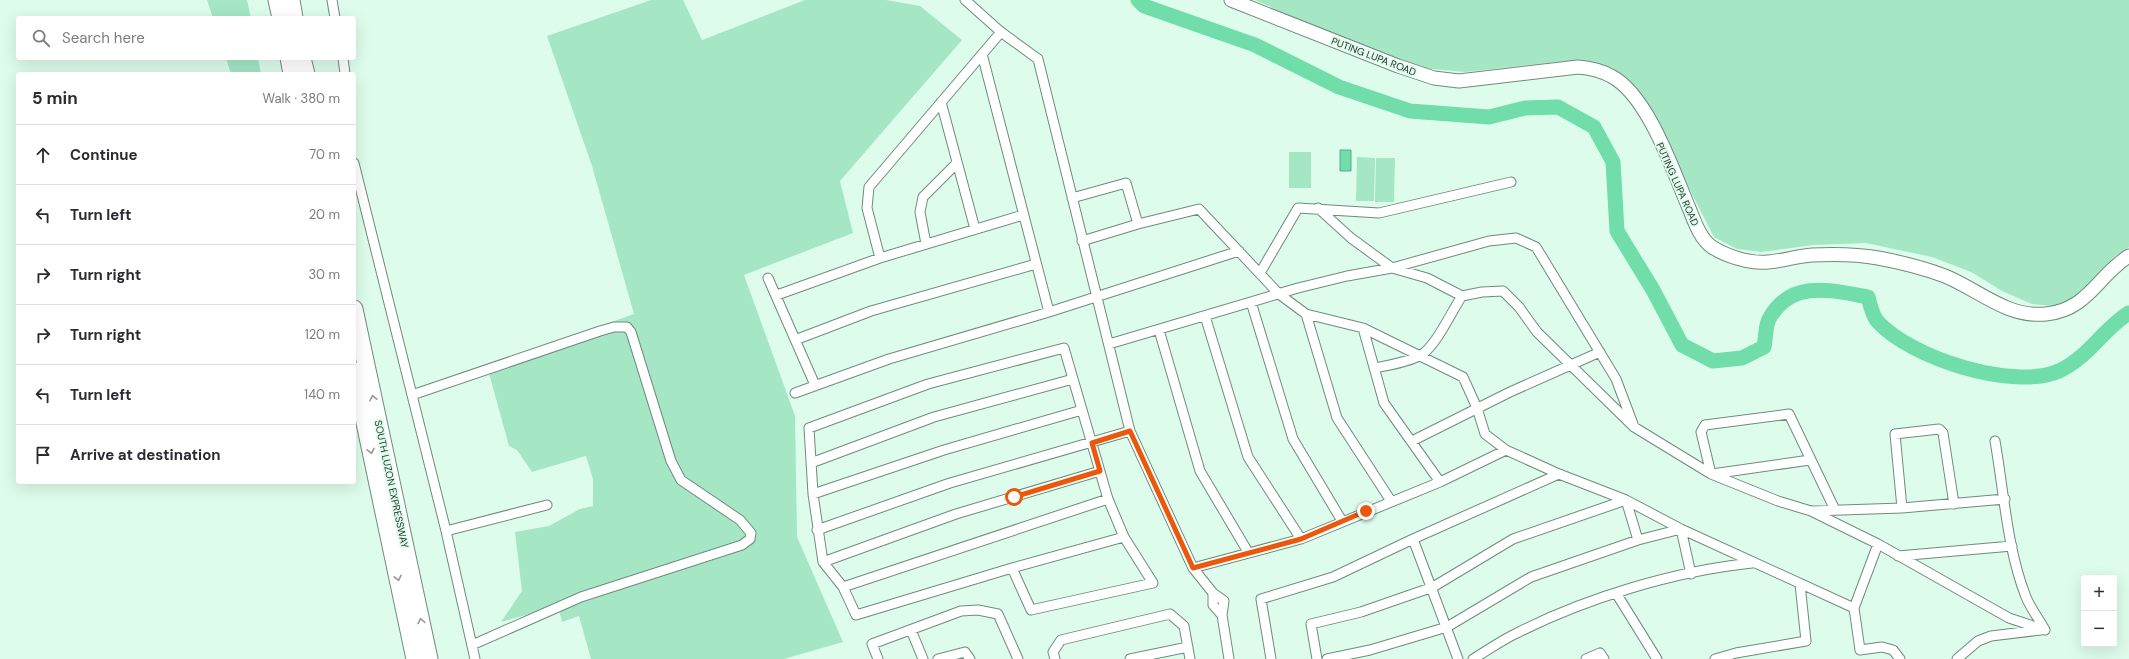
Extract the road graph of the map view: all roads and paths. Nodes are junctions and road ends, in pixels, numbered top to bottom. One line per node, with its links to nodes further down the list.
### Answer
1 (277, 0): 6 (highway)
2 (290, 0): 7 (highway)
3 (332, 0): 8 (street)
4 (966, 0): 9 (street)
5 (1231, 0): 29 (street, PUTING LUPA ROAD)
6 (281, 16)
7 (294, 16)
8 (335, 16)
9 (1001, 32): 10 (street); 21 (street)
10 (982, 54): 17 (street); 23 (street)
11 (289, 60): 14 (highway)
12 (302, 60): 15 (highway)
13 (342, 60): 16 (street)
14 (292, 72)
15 (306, 72)
16 (345, 72)
17 (941, 102): 18 (street); 30 (street)
18 (957, 163): 25 (street); 27 (street)
19 (356, 172): 56 (street)
20 (1511, 182): 22 (street)
21 (1072, 198): 24 (street); 26 (street)
22 (1318, 208): 32 (street); 33 (street)
23 (1023, 216): 25 (street); 31 (street)
24 (1138, 224): 26 (street); 28 (street)
25 (975, 229): 27 (street)
26 (1082, 241): 37 (street)
27 (926, 244): 30 (street)
28 (1239, 251): 33 (street); 37 (street)
29 (2129, 256)
30 (880, 258): 36 (street)
31 (1036, 264): 40 (street); 46 (street)
32 (1392, 268): 35 (street); 38 (street); 48 (street)
33 (1260, 274): 35 (street)
34 (768, 278): 36 (street)
35 (1279, 294): 39 (street); 41 (street)
36 (777, 295): 46 (street)
37 (1096, 296): 40 (street); 47 (street)
38 (1462, 296): 49 (street); 50 (street)
39 (1251, 302): 42 (street); 81 (street)
40 (1049, 312): 54 (street)
41 (1306, 314): 44 (street); 75 (street)
42 (1205, 316): 45 (street); 86 (street)
43 (356, 318): 109 (highway, SOUTH LUZON EXPRESSWAY, one-way to 43)
44 (1363, 328): 49 (street); 51 (street)
45 (1159, 330): 47 (street); 91 (street)
46 (795, 340): 54 (street)
47 (1109, 344): 60 (street)
48 (1600, 352): 50 (street); 59 (street)
49 (1421, 356): 51 (street); 57 (street)
50 (1572, 364): 57 (street); 59 (street)
51 (1374, 368): 61 (street)
52 (1073, 379): 58 (street); 66 (street); 66 (street)
53 (356, 380): 108 (highway, SOUTH LUZON EXPRESSWAY, one-way to 108)
54 (815, 385): 55 (street)
55 (795, 392)
56 (412, 395): 84 (street); 106 (street)
57 (1477, 408): 61 (street); 64 (street)
58 (1082, 410): 63 (street); 71 (street)
59 (1634, 427): 69 (street)
60 (1130, 431): 63 (street); 96 (street)
61 (1412, 441): 70 (street)
62 (1995, 441): 73 (street)
63 (1092, 443): 67 (street); 83 (street)
64 (1506, 450): 68 (street); 70 (street)
65 (1810, 460): 69 (street); 69 (street); 79 (street)
66 (811, 463): 71 (street)
67 (1100, 471): 72 (street); 93 (street)
68 (1559, 474): 74 (street); 87 (street)
69 (1711, 474): 80 (street)
70 (1440, 482): 75 (street)
71 (813, 494): 83 (street)
72 (1108, 499): 85 (street); 99 (street)
73 (2005, 499): 77 (street); 90 (street)
74 (1626, 500): 82 (street); 88 (street); 100 (street)
75 (1391, 501): 81 (street)
76 (547, 504): 84 (street)
77 (1954, 504): 78 (street); 78 (street)
78 (1902, 508): 79 (street)
79 (1835, 510): 80 (street)
80 (1810, 511): 89 (street)
81 (1342, 521): 86 (street)
82 (1681, 529): 88 (street); 94 (street); 97 (street)
83 (817, 530): 93 (street)
84 (446, 531): 106 (street)
85 (1124, 537): 95 (street); 95 (street)
86 (1301, 539): 91 (street)
87 (1413, 539): 100 (street); 120 (street)
88 (1638, 540): 103 (street)
89 (1878, 544): 92 (street); 102 (street)
90 (2012, 546): 92 (street); 105 (street)
91 (1248, 552): 96 (street)
92 (1898, 556): 105 (street)
93 (823, 562): 99 (street)
94 (1753, 563): 97 (street); 98 (street)
95 (1012, 568): 99 (street)
96 (1193, 568): 119 (street)
97 (1691, 574): 101 (street)
98 (1800, 584): 102 (street); 128 (street)
99 (843, 587)
100 (1433, 587): 103 (street); 121 (street)
101 (1616, 594): 124 (street); 127 (street)
102 (1854, 608): 129 (street)
103 (1447, 626): 122 (street); 123 (street)
104 (911, 630): 111 (street); 112 (street); 115 (street)
105 (2045, 630): 130 (street)
106 (472, 645): 110 (street)
107 (1188, 647): 116 (street); 117 (street); 118 (street)
108 (415, 659)
109 (429, 659)
110 (475, 659)
111 (878, 659)
112 (923, 659)
113 (938, 659): 114 (street)
114 (970, 659)
115 (1018, 659)
116 (1055, 659)
117 (1130, 659)
118 (1190, 659)
119 (1229, 659)
120 (1271, 659)
121 (1317, 659)
122 (1327, 659)
123 (1458, 659)
124 (1473, 659)
125 (1586, 659): 126 (street)
126 (1604, 659)
127 (1657, 659)
128 (1715, 659)
129 (1900, 659)
130 (1957, 659)

